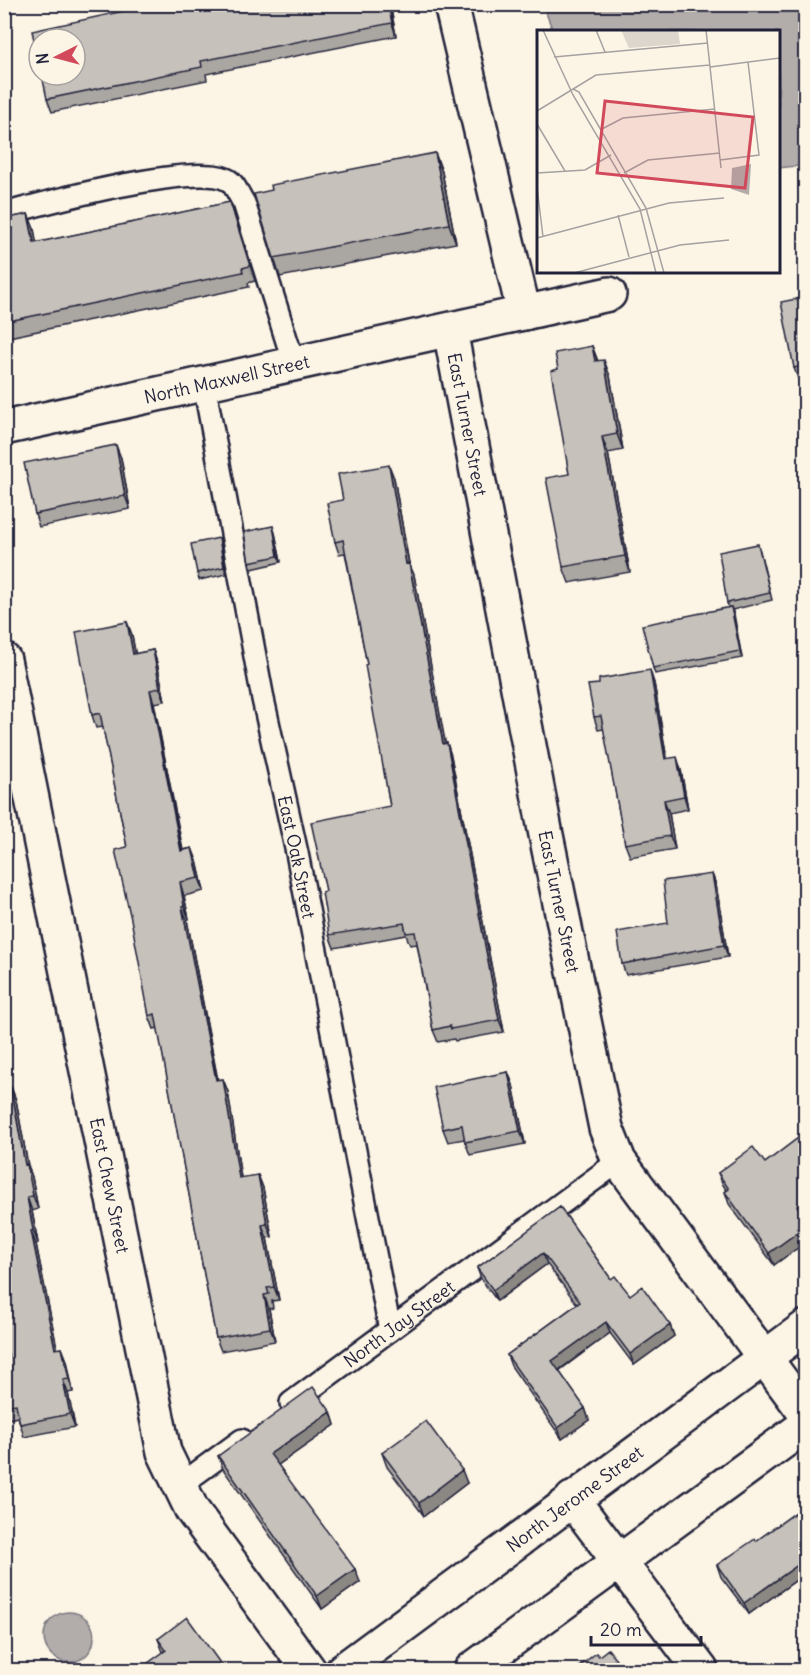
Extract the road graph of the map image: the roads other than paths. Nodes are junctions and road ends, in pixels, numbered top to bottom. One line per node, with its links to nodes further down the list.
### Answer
1 (451, 4): 4 (street)
2 (4, 214): 6 (lane)
3 (609, 294): 4 (street, North Maxwell Street)
4 (524, 313): 5 (street, North Maxwell Street)
5 (450, 330): 6 (street, North Maxwell Street); 10 (street, East Turner Street)
6 (294, 364): 7 (street, North Maxwell Street)
7 (204, 384): 8 (street, North Maxwell Street); 12 (lane, East Oak Street)
8 (4, 428)
9 (4, 660): 18 (street, East Chew Street)
10 (618, 1161): 12 (lane, North Jay Street); 13 (street, East Turner Street)
11 (806, 1327): 13 (street, North Jerome Street)
12 (390, 1330): 15 (lane, North Jay Street)
13 (764, 1356): 14 (street, East Turner Street); 19 (street, North Jerome Street)
14 (806, 1414)
15 (275, 1415)
16 (806, 1425): 20 (street)
17 (256, 1430): 18 (lane)
18 (179, 1486): 21 (street, East Chew Street)
19 (572, 1499): 20 (street); 22 (street, North Jerome Street)
20 (619, 1562): 23 (street); 24 (street)
21 (309, 1671)
22 (343, 1671)
23 (471, 1671)
24 (701, 1671)

